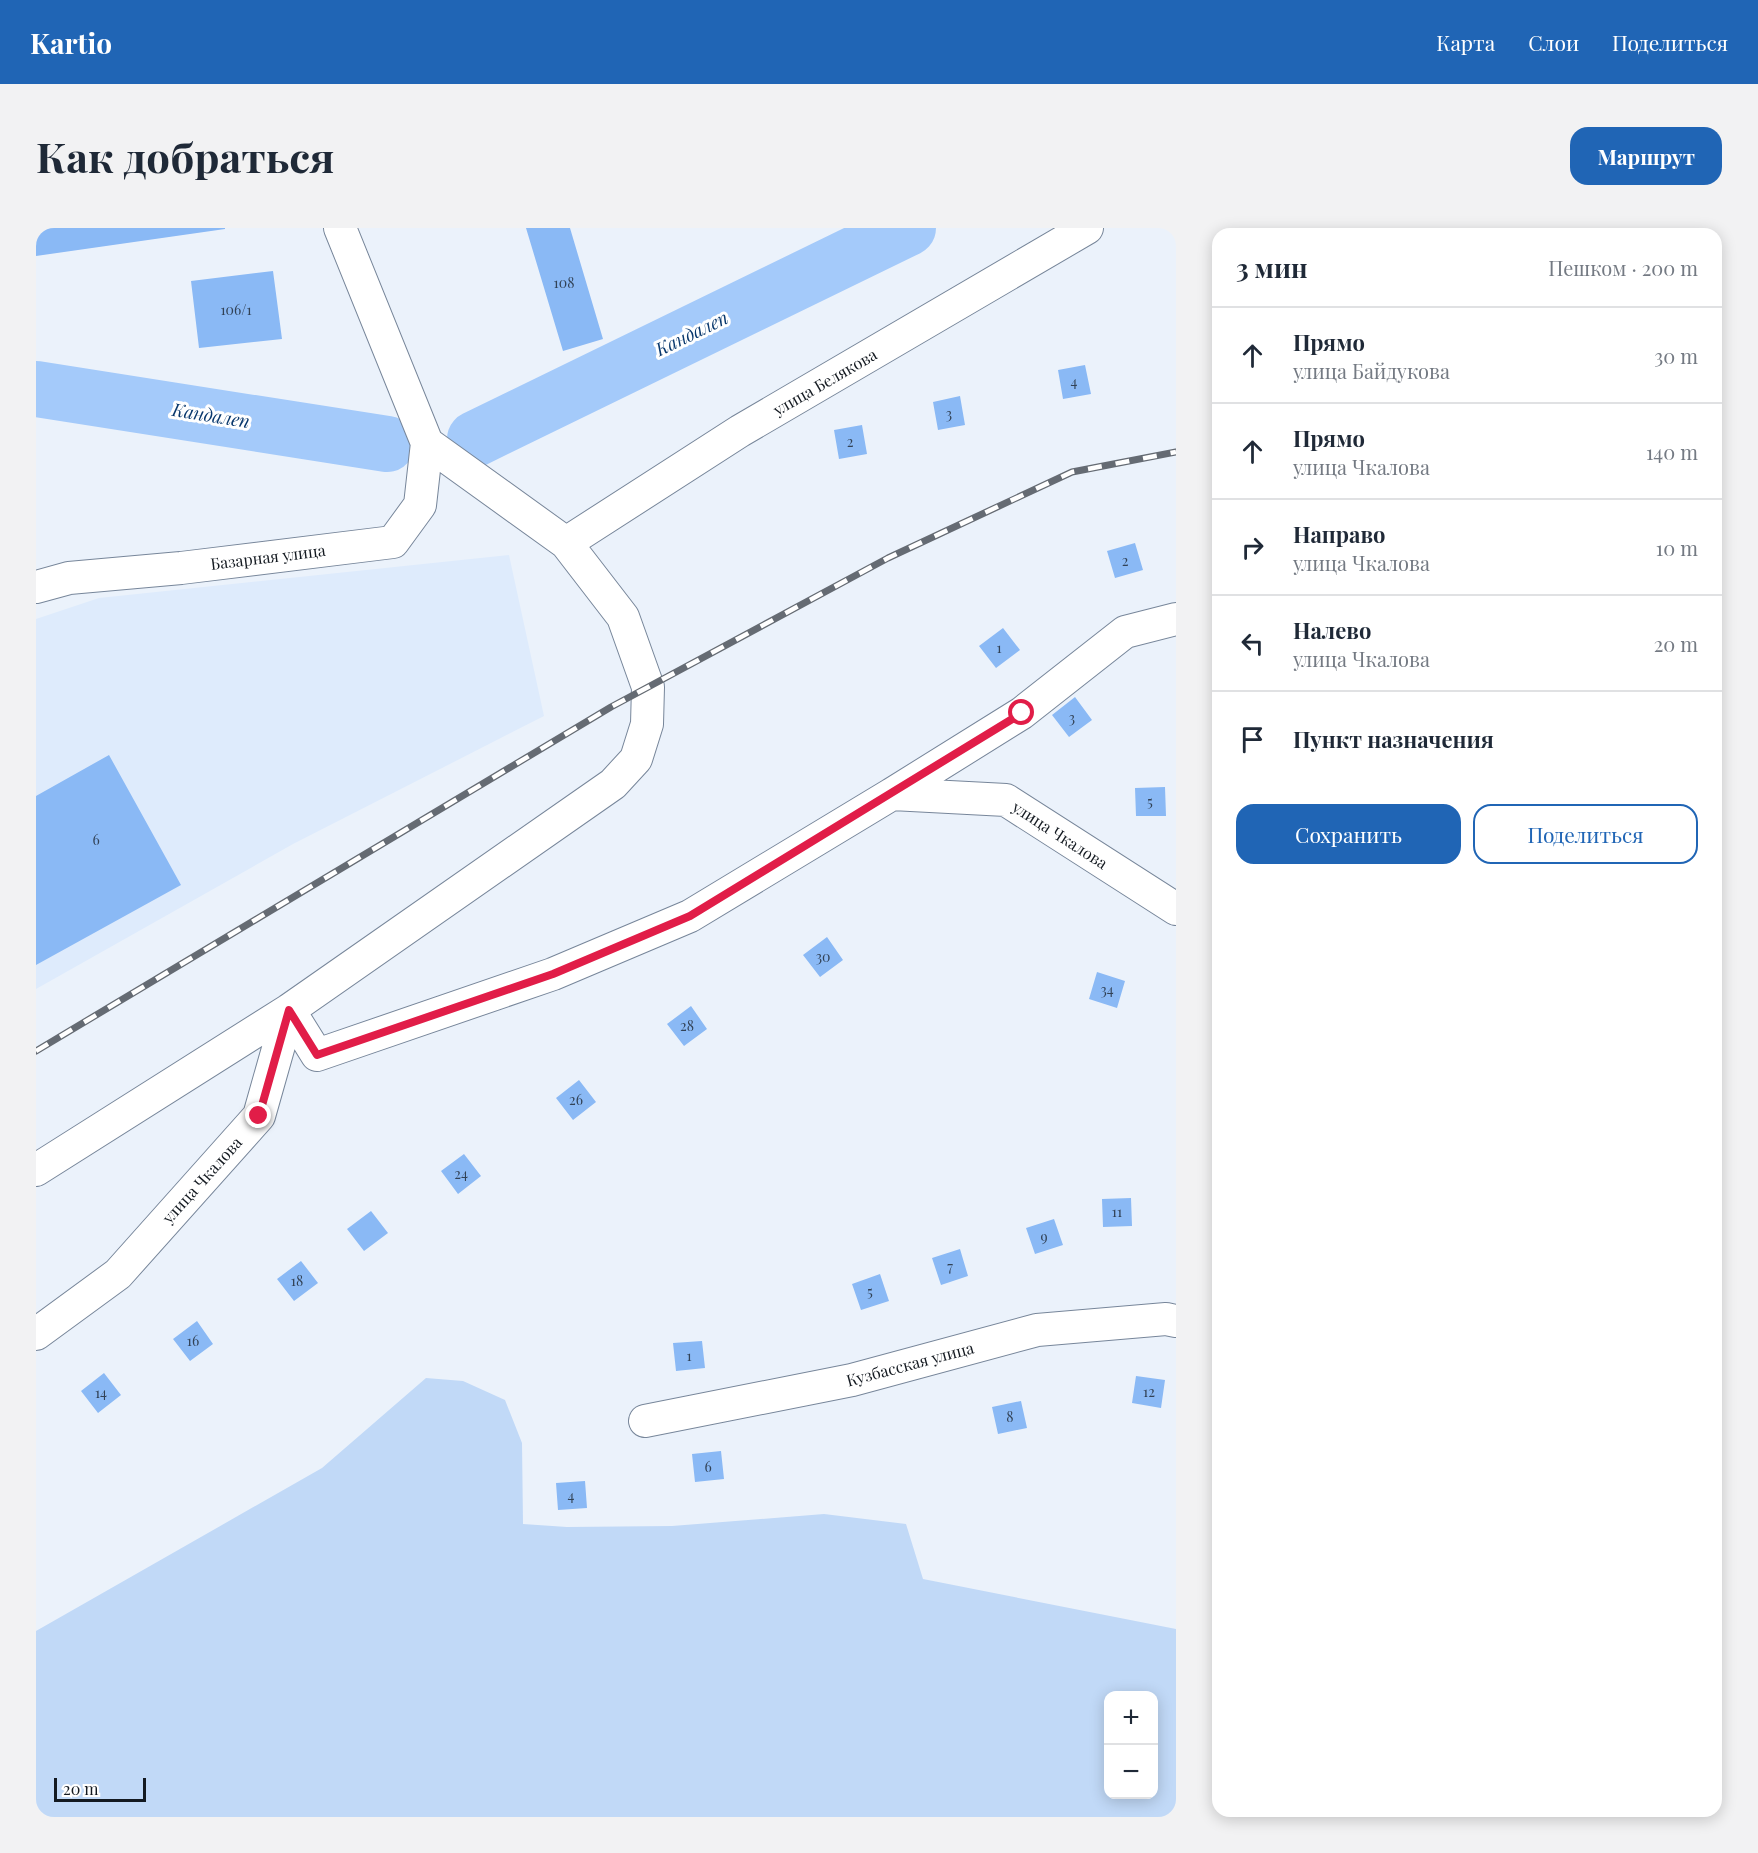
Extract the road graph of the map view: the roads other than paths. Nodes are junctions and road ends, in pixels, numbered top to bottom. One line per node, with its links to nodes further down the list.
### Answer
1 (340, 228): 3 (street)
2 (1088, 228): 4 (street, улица Белякова)
3 (427, 442): 4 (street); 5 (street, Базарная улица)
4 (566, 543): 9 (street)
5 (36, 587)
6 (1176, 619): 7 (street)
7 (892, 794): 8 (street, улица Чкалова); 9 (street)
8 (1176, 909)
9 (289, 1010): 10 (street); 12 (street, улица Чкалова)
10 (36, 1170)
11 (1176, 1321): 13 (street, Кузбасская улица)
12 (36, 1334)
13 (645, 1421)

